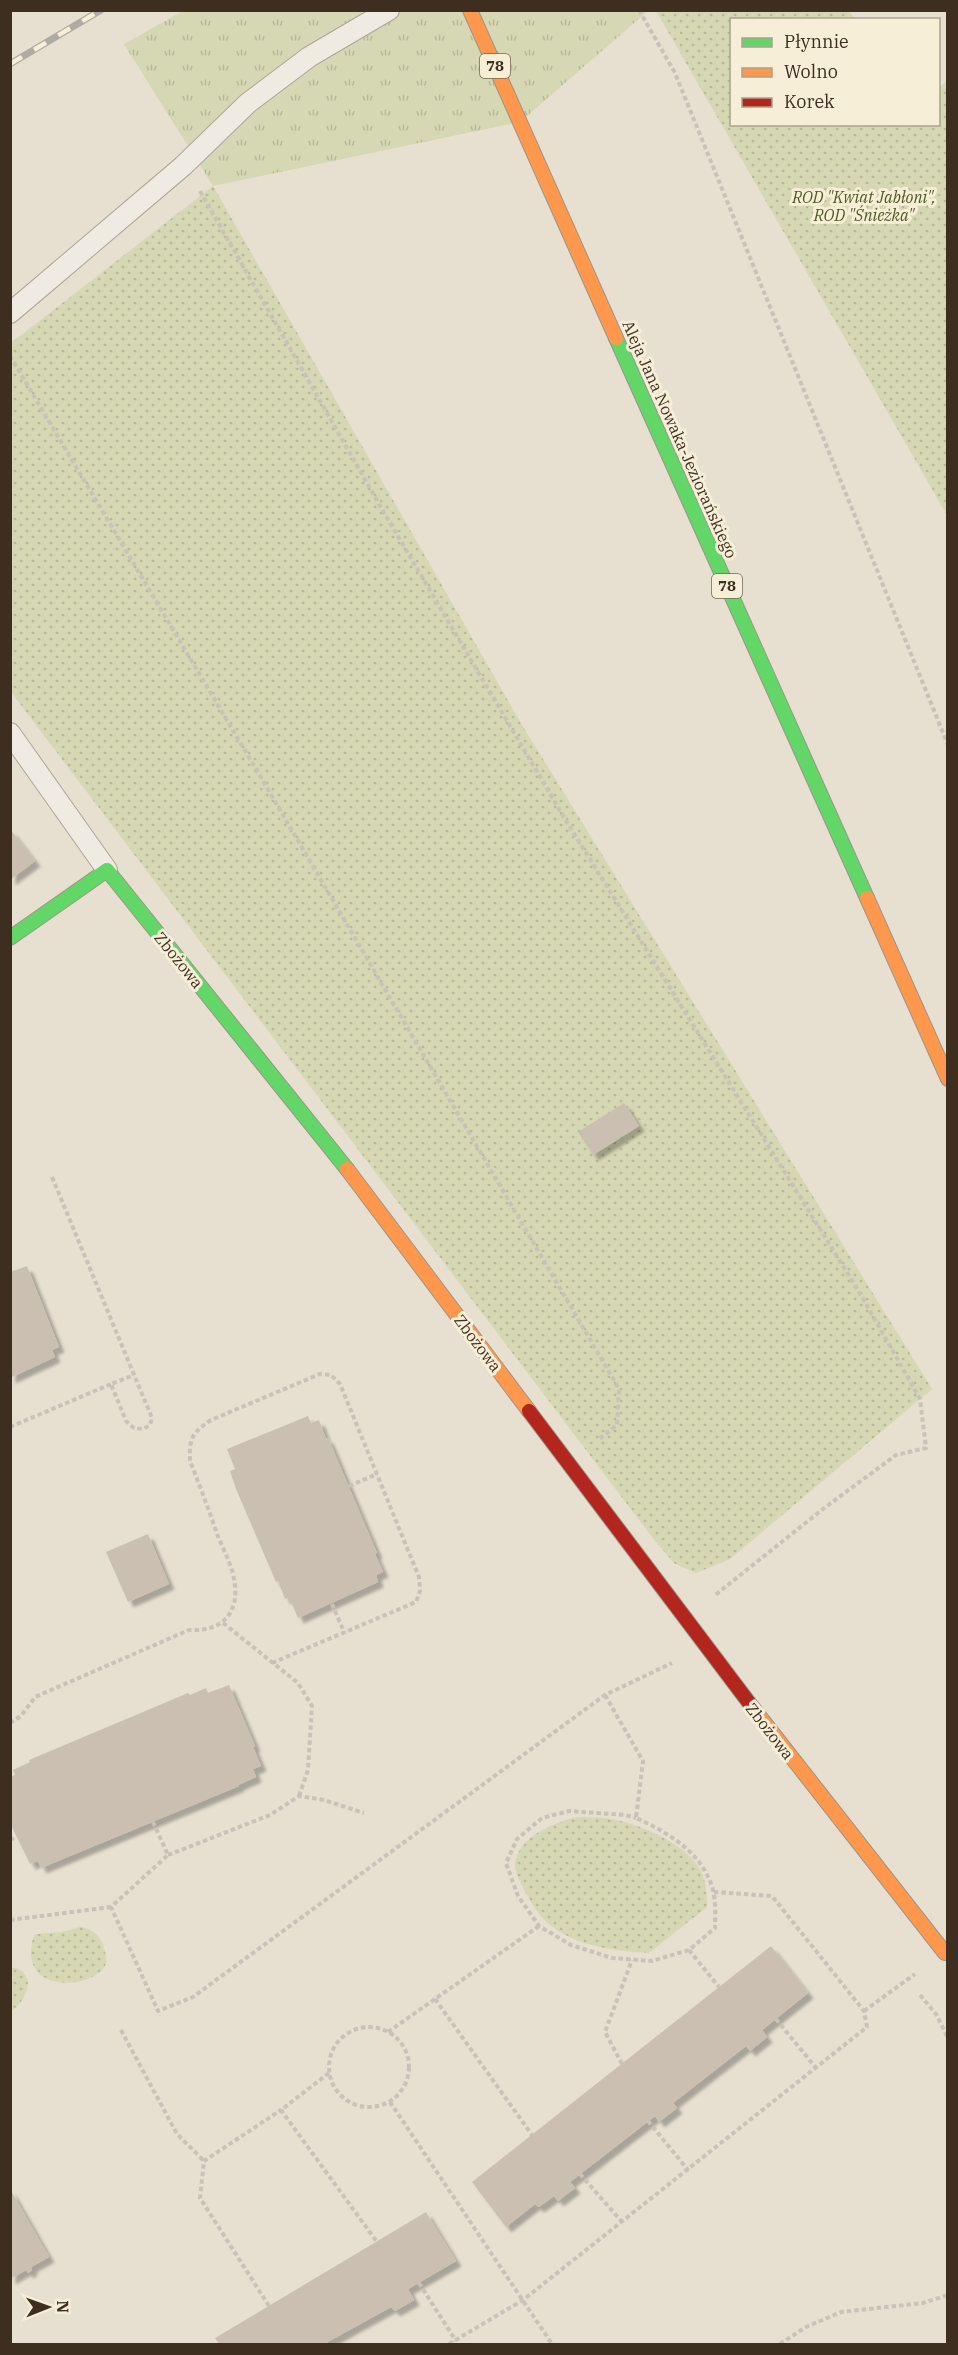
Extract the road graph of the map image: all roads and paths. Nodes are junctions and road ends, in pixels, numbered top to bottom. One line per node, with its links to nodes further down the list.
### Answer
1 (389, 10): 4 (lane)
2 (470, 10): 11 (street, Aleja Jana Nowaka-Jeziorańskiego / 78)
3 (639, 10): 8 (path)
4 (183, 166): 5 (lane); 22 (path)
5 (10, 313)
6 (10, 356): 18 (path)
7 (10, 733): 9 (lane, Zbożowa)
8 (948, 745)
9 (107, 870): 10 (street); 18 (street, Zbożowa)
10 (10, 938)
11 (934, 1050): 12 (street); 13 (street, Aleja Jana Nowaka-Jeziorańskiego / 78)
12 (948, 1064)
13 (948, 1079)
14 (52, 1177): 15 (path)
15 (134, 1375): 16 (path); 16 (path)
16 (111, 1384): 17 (path)
17 (10, 1427)
18 (569, 1465): 22 (street, Zbożowa)
19 (377, 1474): 20 (path); 23 (path); 24 (path)
20 (349, 1486)
21 (332, 1604): 24 (path)
22 (686, 1621): 41 (street, Zbożowa)
23 (223, 1623): 26 (path); 28 (path)
24 (344, 1632): 26 (path)
25 (674, 1661): 27 (path)
26 (272, 1663): 29 (path)
27 (605, 1695): 31 (path); 37 (path)
28 (10, 1723)
29 (299, 1796): 30 (path); 35 (path)
30 (364, 1813)
31 (636, 1818): 36 (path); 39 (path)
32 (153, 1822): 35 (path)
33 (17, 1838): 34 (path)
34 (10, 1840)
35 (168, 1855): 37 (path)
36 (714, 1892): 40 (path); 46 (path)
37 (111, 1907): 38 (path)
38 (10, 1920)
39 (539, 1926): 42 (path); 45 (path)
40 (689, 1950): 42 (path); 43 (path)
41 (945, 1953): 46 (path)
42 (632, 1960): 51 (path)
43 (719, 1988)
44 (920, 1995): 50 (path)
45 (435, 1999): 49 (path); 57 (path)
46 (864, 2011): 52 (path)
47 (776, 2019): 52 (path)
48 (121, 2030): 58 (path)
49 (388, 2032): 53 (path); 54 (path)
50 (948, 2038)
51 (622, 2064)
52 (816, 2068): 59 (path)
53 (328, 2073): 54 (path); 55 (path)
54 (390, 2102): 65 (path)
55 (282, 2110): 58 (path); 62 (path)
56 (648, 2121): 59 (path)
57 (532, 2135)
58 (204, 2161): 66 (path)
59 (688, 2170): 61 (path)
60 (580, 2174): 61 (path)
61 (621, 2222): 65 (path)
62 (377, 2242)
63 (419, 2283): 67 (path)
64 (948, 2295): 70 (path)
65 (523, 2300): 67 (path); 69 (path)
66 (269, 2307)
67 (456, 2341): 68 (path)
68 (449, 2344)
69 (552, 2344)
70 (780, 2344)

